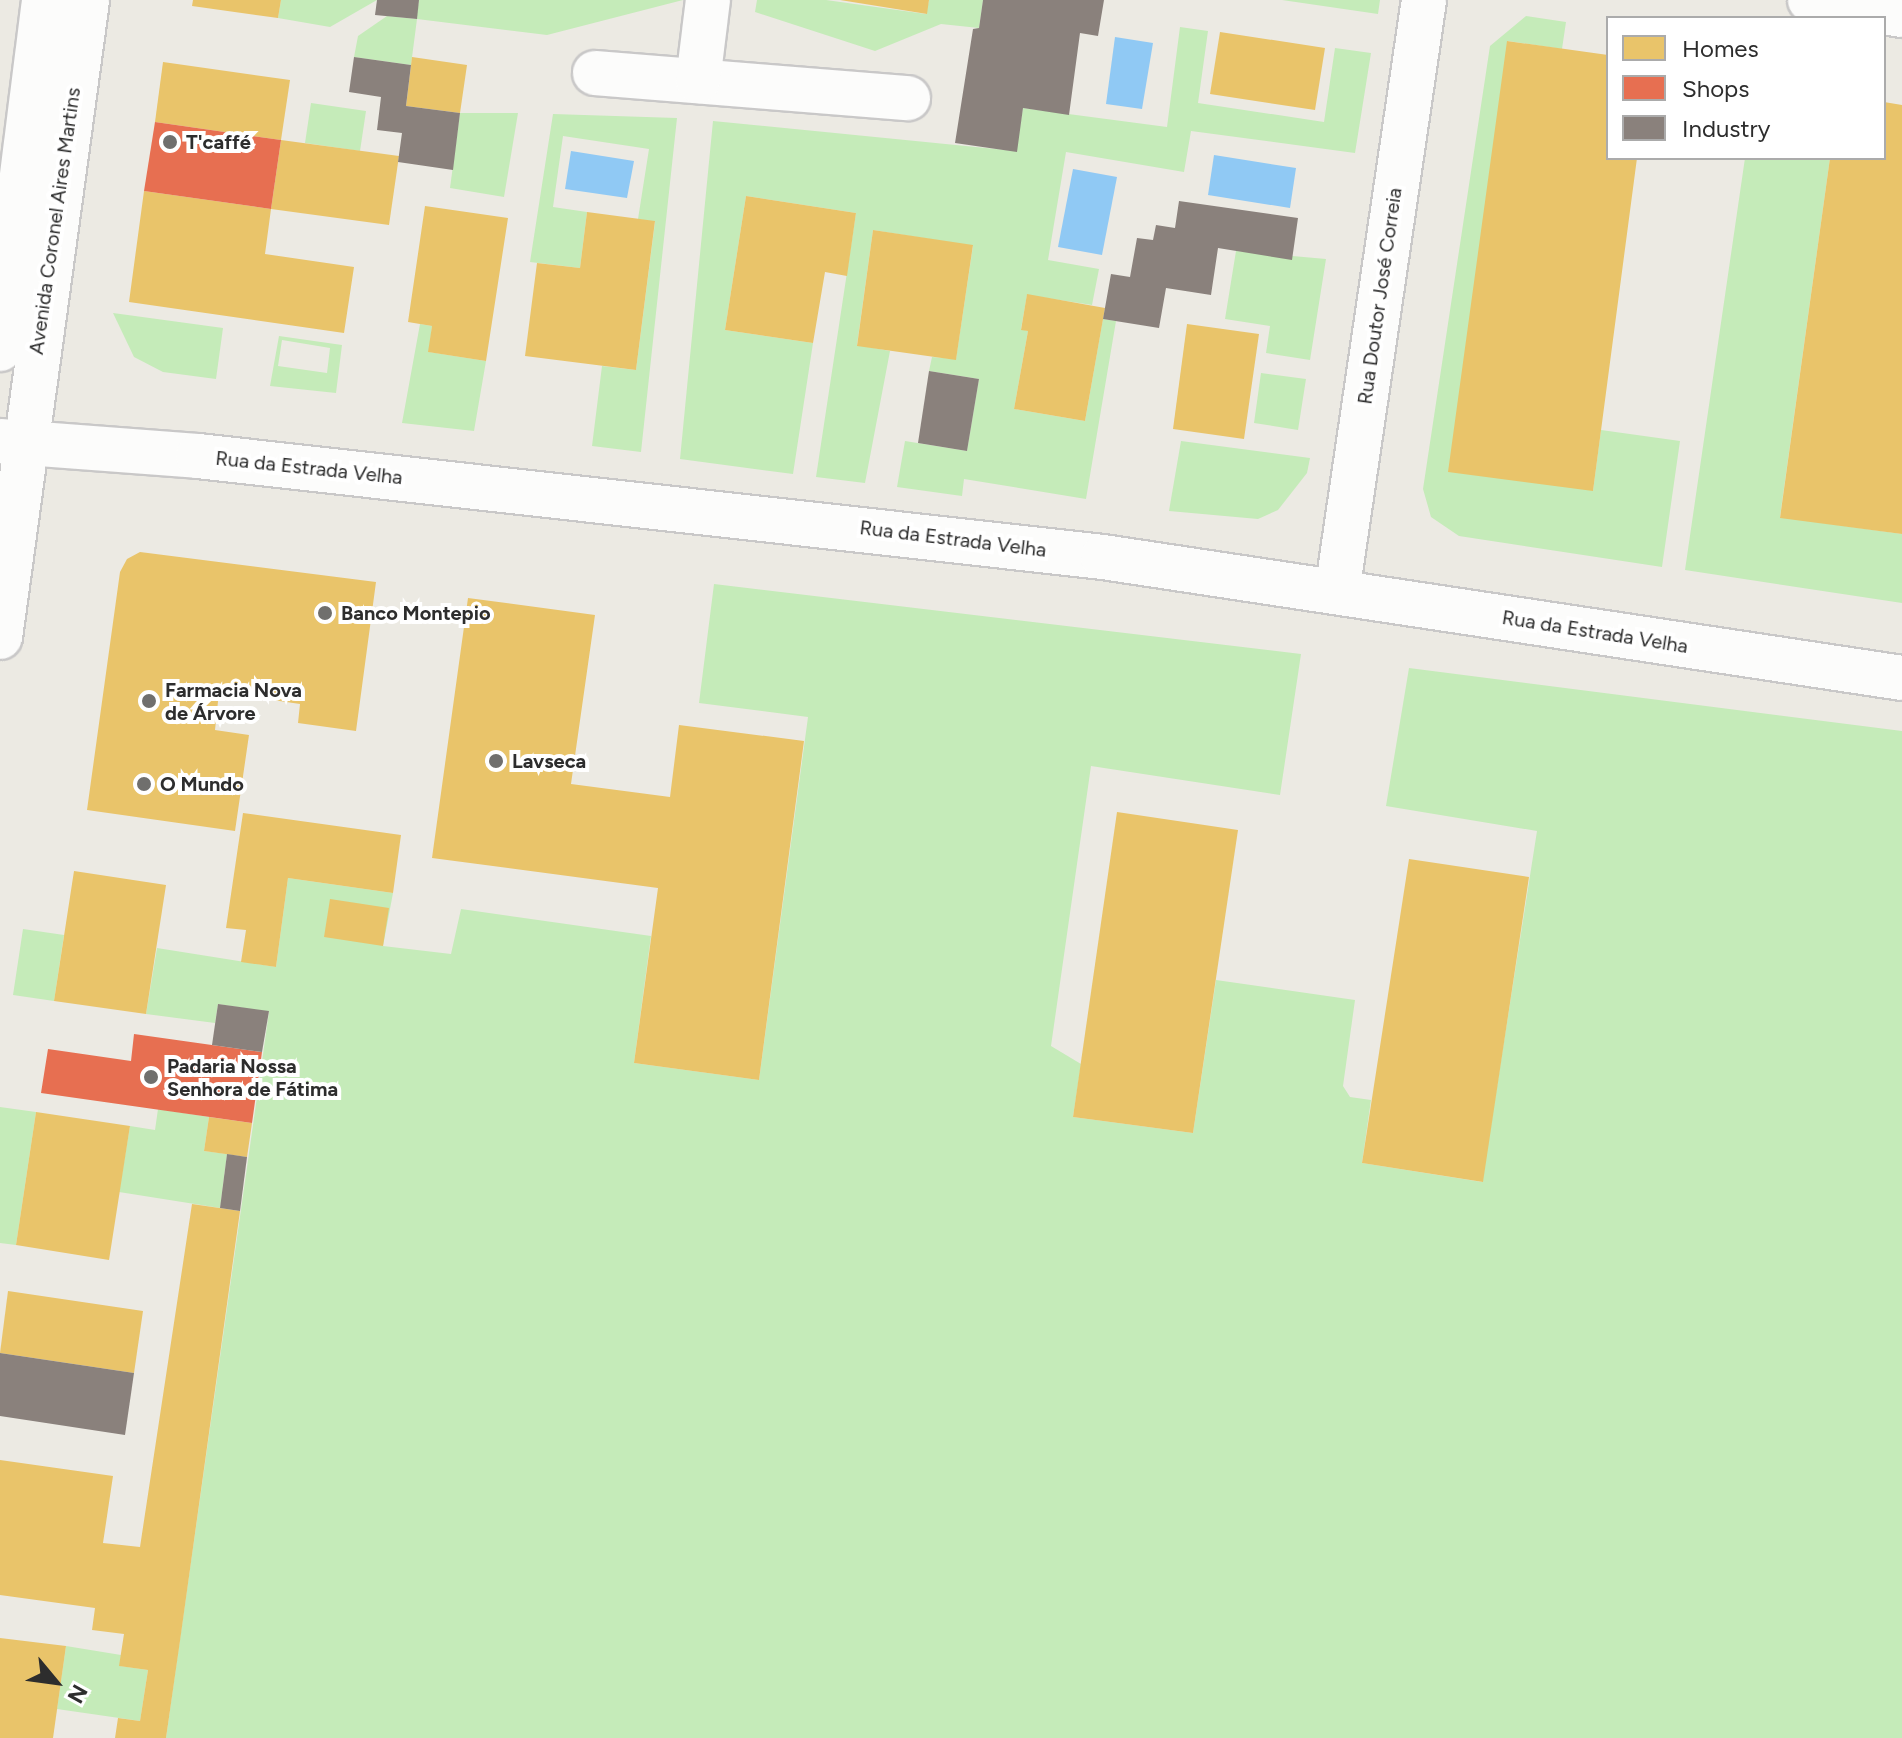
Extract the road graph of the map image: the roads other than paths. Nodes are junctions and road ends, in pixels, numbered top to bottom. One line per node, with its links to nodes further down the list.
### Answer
1 (44, 0): 10 (street, Avenida Coronel Aires Martins)
2 (87, 0): 11 (street, Avenida Coronel Aires Martins)
3 (708, 0): 8 (street)
4 (1424, 0): 12 (street, Rua Doutor José Correia)
5 (1810, 0): 6 (street)
6 (1902, 15)
7 (595, 73): 8 (street)
8 (698, 81): 9 (street)
9 (908, 98)
10 (0, 349)
11 (13, 442): 12 (street, Rua da Estrada Velha); 13 (street, Avenida Coronel Aires Martins)
12 (1337, 592): 14 (street, Rua da Estrada Velha)
13 (0, 637)
14 (1902, 678)

